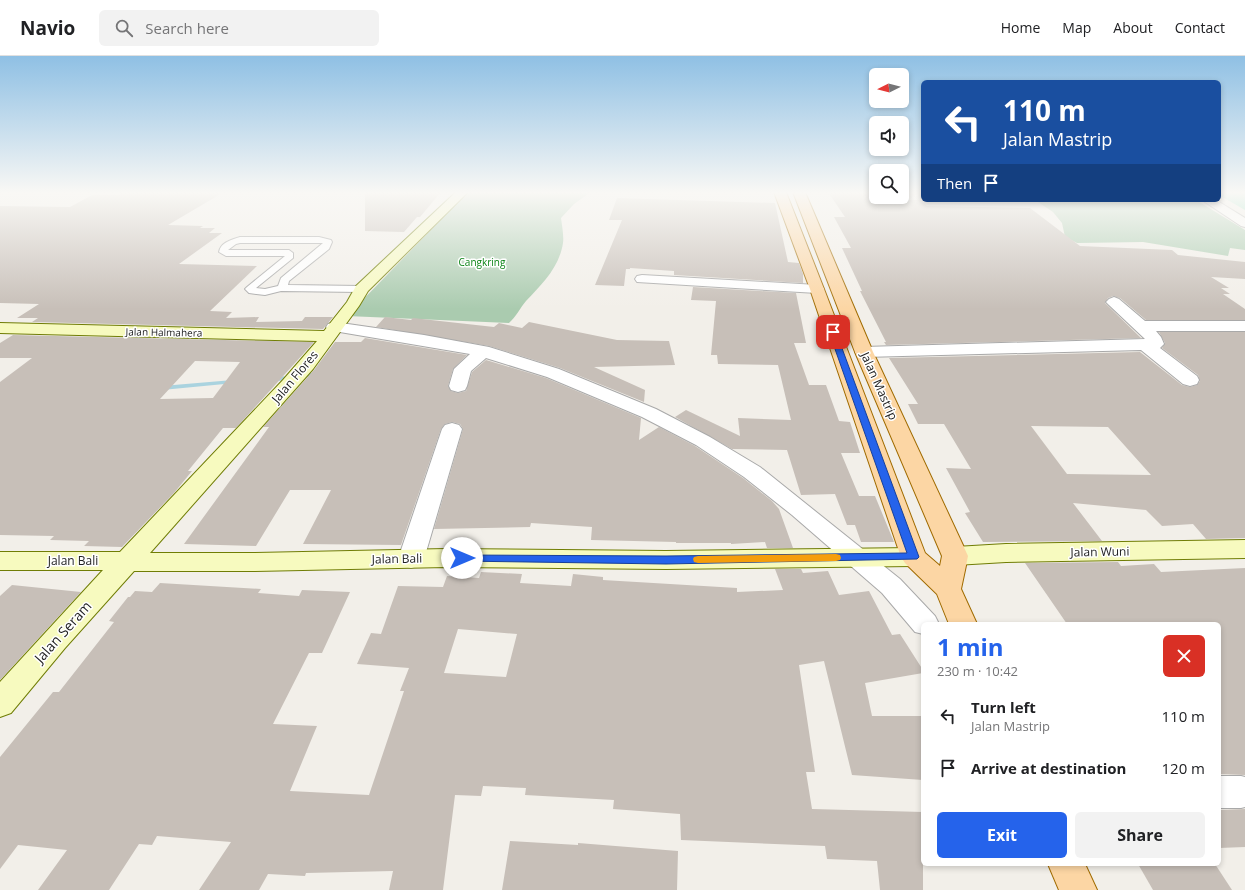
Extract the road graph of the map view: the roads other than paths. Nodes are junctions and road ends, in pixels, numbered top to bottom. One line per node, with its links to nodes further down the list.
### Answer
1 (422, 231): 8 (street, Jalan Flores)
2 (794, 231): 4 (main road, Jalan Mastrip)
3 (815, 231): 5 (main road, Jalan Mastrip)
4 (802, 252): 5 (main road); 9 (main road, Jalan Mastrip)
5 (823, 252): 17 (main road, Jalan Mastrip)
6 (642, 279): 9 (street)
7 (281, 288): 7 (lane); 8 (lane)
8 (362, 289): 14 (street, Jalan Flores)
9 (818, 289): 24 (main road, Jalan Mastrip)
10 (1114, 302): 11 (street)
11 (1141, 326): 12 (street); 15 (street)
12 (1245, 326)
13 (0, 328): 14 (street, Jalan Halmahera)
14 (331, 331): 16 (street); 27 (street, Jalan Flores)
15 (1146, 345): 17 (street); 18 (street)
16 (481, 351): 19 (street); 23 (street)
17 (864, 352): 22 (main road, Jalan Mastrip)
18 (1190, 380)
19 (458, 386)
20 (452, 429): 25 (street)
21 (1245, 550): 22 (street, Jalan Wuni)
22 (955, 556): 28 (main road)
23 (856, 557): 24 (street, Jalan Bali); 25 (street, Jalan Bali); 29 (street)
24 (914, 557): 28 (main road)
25 (411, 559): 27 (street, Jalan Bali)
26 (0, 561): 27 (street, Jalan Bali)
27 (127, 561): 31 (street, Jalan Seram)
28 (948, 590): 30 (main road)
29 (923, 622)
30 (962, 622)
31 (0, 704)
32 (1067, 866): 33 (main road)
33 (1078, 890)

